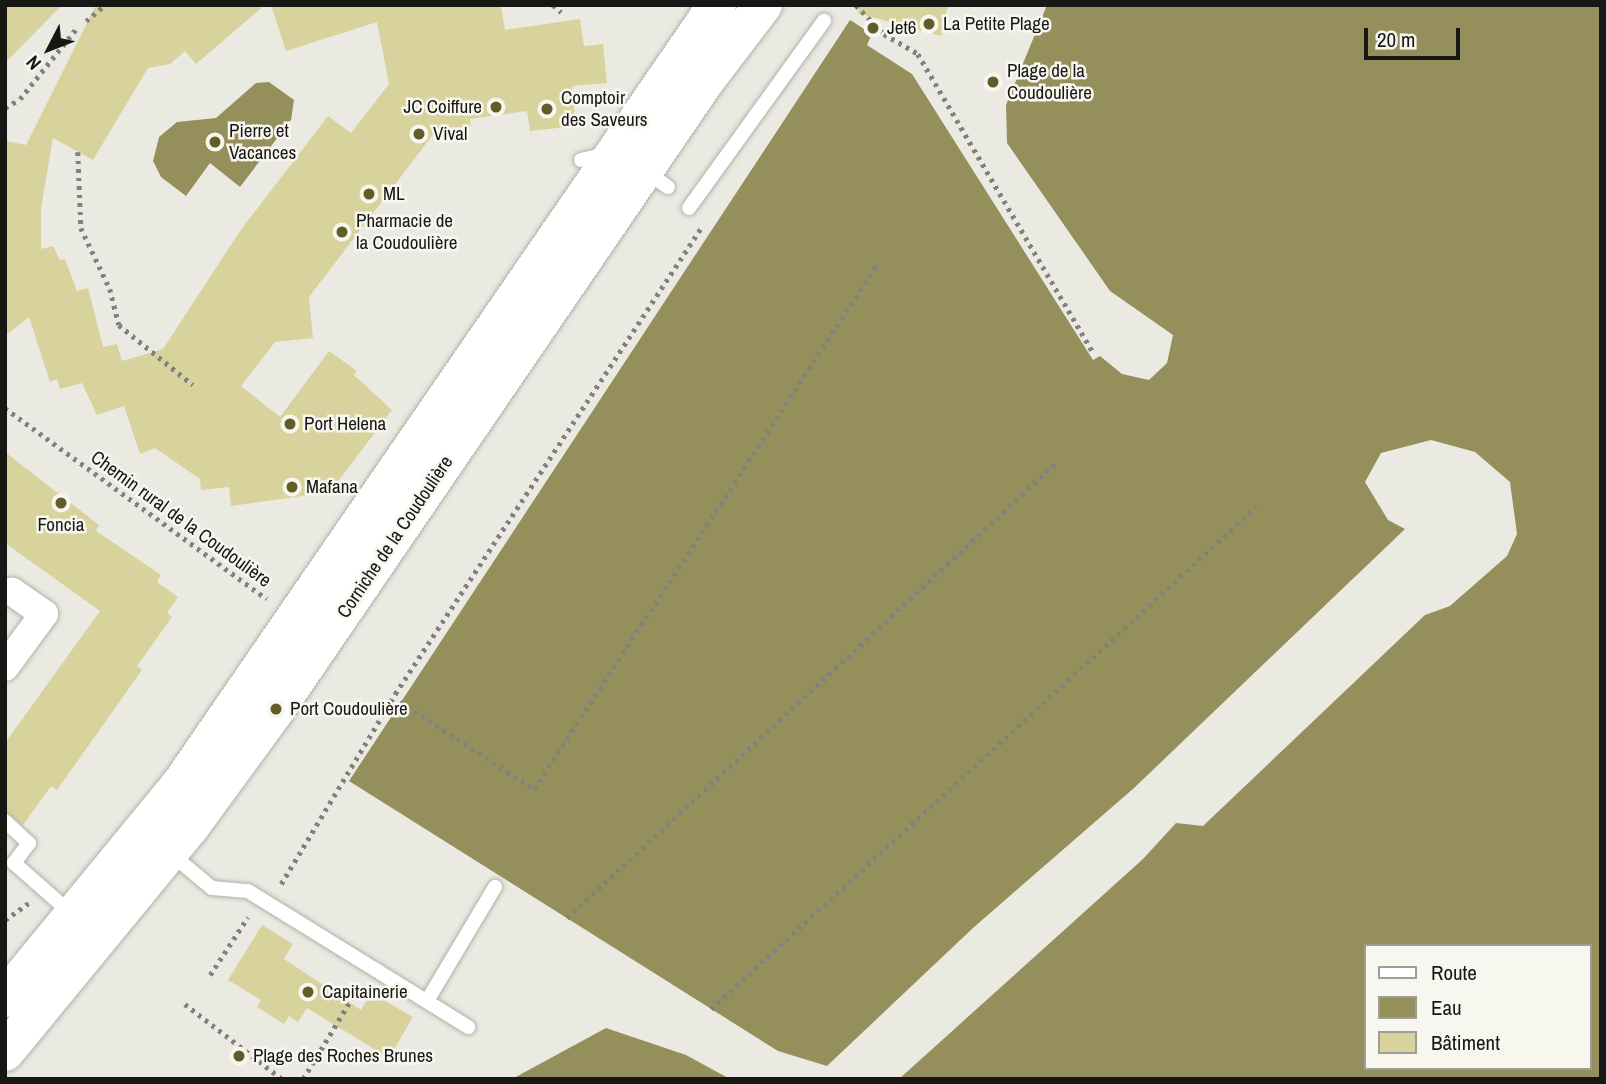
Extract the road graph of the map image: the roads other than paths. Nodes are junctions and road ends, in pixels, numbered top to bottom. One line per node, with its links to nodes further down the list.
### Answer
1 (717, 5): 5 (main road, Corniche de la Coudoulière)
2 (764, 5): 5 (main road, Corniche de la Coudoulière)
3 (824, 21): 6 (lane)
4 (581, 160): 5 (lane)
5 (643, 169): 10 (main road, Corniche de la Coudoulière); 10 (main road, Corniche de la Coudoulière)
6 (689, 208)
7 (12, 592): 8 (street)
8 (5, 667)
9 (5, 821): 12 (lane)
10 (157, 841): 12 (main road, Corniche de la Coudoulière); 14 (lane); 16 (main road, Corniche de la Coudoulière)
11 (495, 887): 14 (lane)
12 (75, 916): 13 (main road, Corniche de la Coudoulière)
13 (5, 998)
14 (426, 1001): 15 (lane)
15 (468, 1027)
16 (5, 1052)

